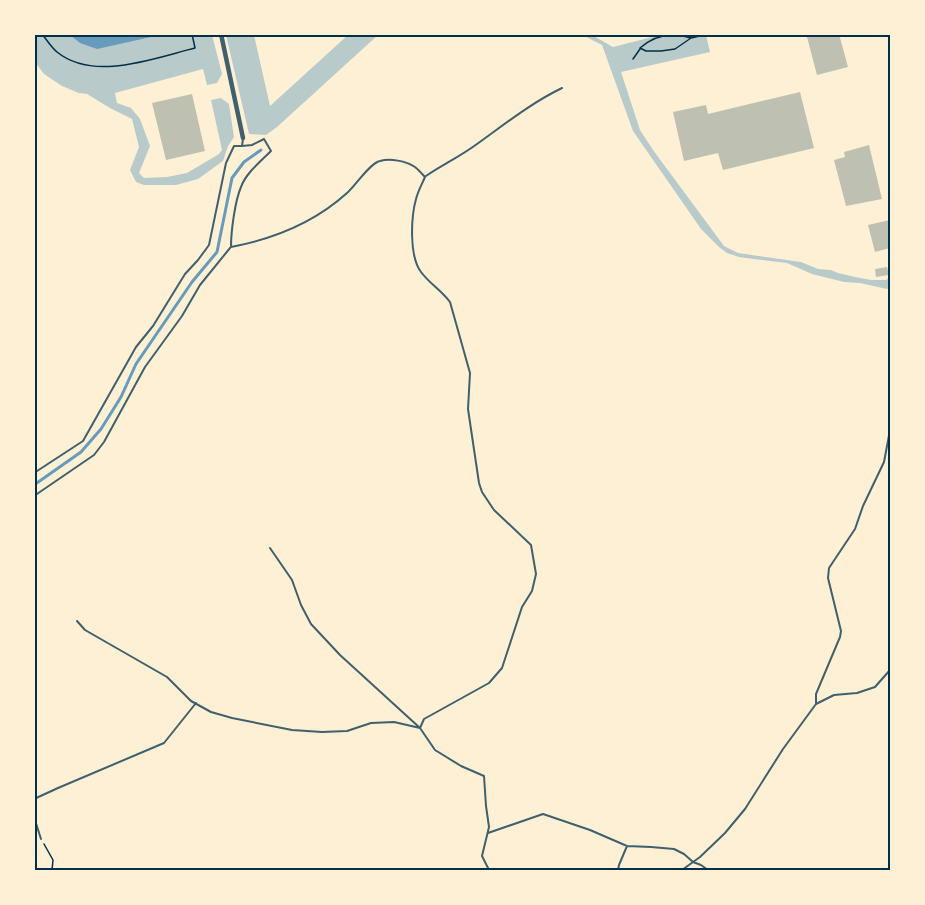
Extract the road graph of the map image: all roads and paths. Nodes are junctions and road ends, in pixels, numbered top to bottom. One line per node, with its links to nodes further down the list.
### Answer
1 (42, 34): 2 (path)
2 (192, 34)
3 (221, 34): 9 (street)
4 (704, 35): 5 (path)
5 (691, 38): 6 (path); 6 (path)
6 (640, 48): 7 (path)
7 (633, 59)
8 (562, 88): 11 (lane)
9 (243, 138): 10 (lane)
10 (242, 146): 12 (lane); 14 (lane)
11 (425, 177): 12 (lane); 21 (lane)
12 (231, 247): 15 (lane)
13 (891, 430): 20 (lane)
14 (34, 473)
15 (34, 496)
16 (270, 548): 21 (lane)
17 (77, 621): 19 (lane)
18 (891, 670): 20 (lane)
19 (196, 703): 21 (lane); 22 (lane)
20 (816, 704): 27 (lane)
21 (420, 728): 24 (lane)
22 (34, 799)
23 (34, 817): 25 (lane)
24 (488, 833): 26 (lane); 29 (lane)
25 (40, 839): 28 (path)
26 (627, 846): 27 (lane); 30 (lane)
27 (693, 862): 31 (lane); 32 (lane)
28 (52, 870)
29 (489, 870)
30 (618, 870)
31 (682, 870)
32 (708, 870)

